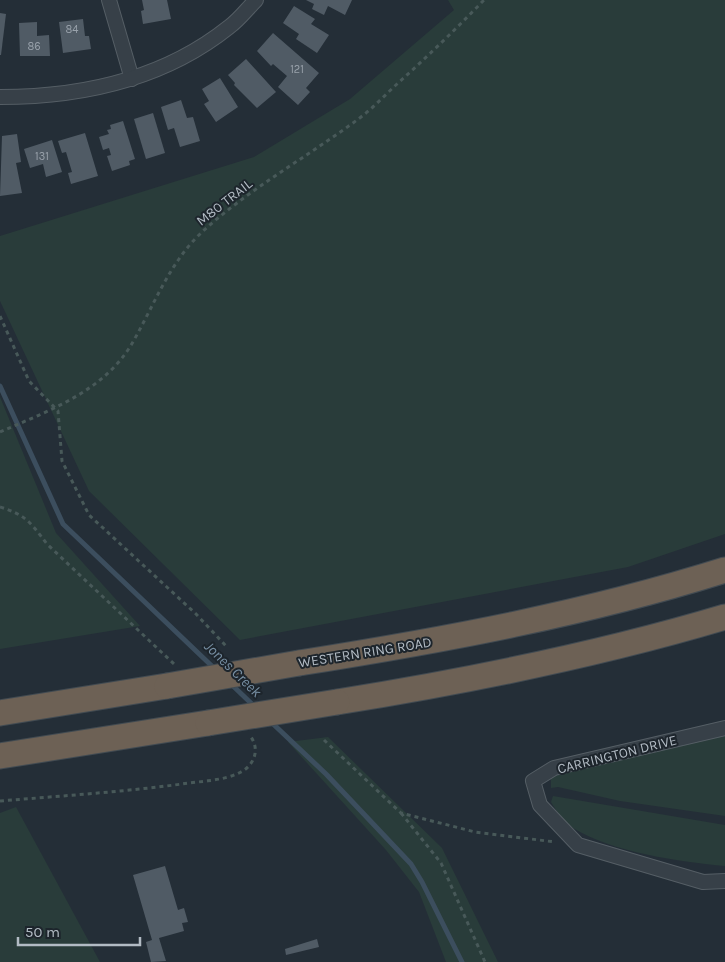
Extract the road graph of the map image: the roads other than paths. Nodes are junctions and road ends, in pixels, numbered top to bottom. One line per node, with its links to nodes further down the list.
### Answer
1 (109, 0): 3 (street)
2 (256, 0): 3 (street)
3 (132, 79): 4 (street)
4 (0, 97)
5 (725, 570): 7 (highway, WESTERN RING ROAD, bridge)
6 (725, 617): 9 (highway, bridge)
7 (0, 713)
8 (725, 728): 10 (street, CARRINGTON DRIVE)
9 (0, 756)
10 (725, 881)

